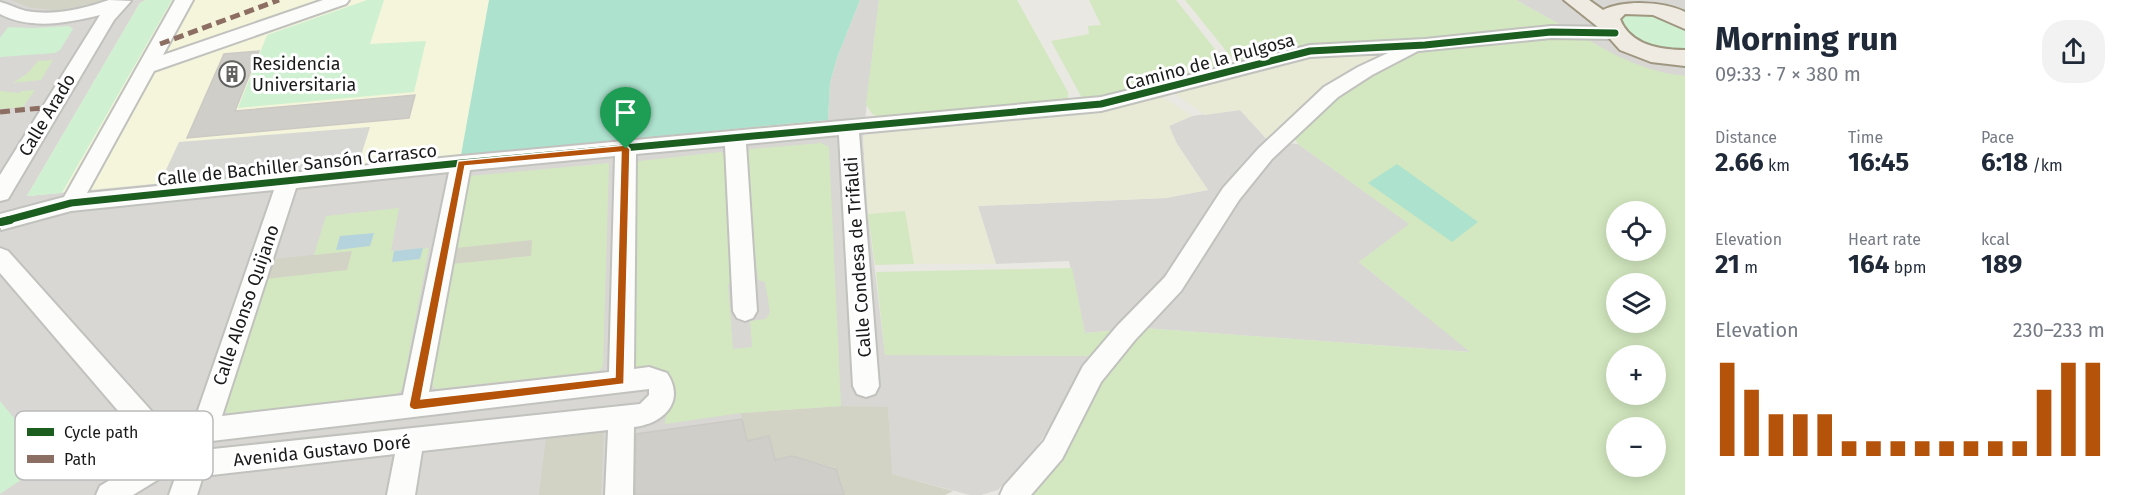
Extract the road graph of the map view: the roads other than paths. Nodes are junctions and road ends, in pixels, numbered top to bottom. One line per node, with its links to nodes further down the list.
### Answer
1 (184, 0): 14 (street)
2 (340, 0): 14 (street)
3 (1575, 0): 10 (main road)
4 (1602, 0): 6 (main road)
5 (124, 1): 8 (street); 11 (street, Calle Arado)
6 (1627, 6): 9 (main road); 10 (main road)
7 (0, 7): 8 (street)
8 (81, 13): 11 (street)
9 (1684, 20)
10 (1612, 30): 12 (street, Camino de la Pulgosa); 13 (main road)
11 (95, 37): 20 (street, Calle Arado)
12 (1425, 45): 15 (street, Camino de la Pulgosa); 40 (street)
13 (1683, 59)
14 (147, 67): 21 (street)
15 (849, 128): 16 (street, Calle de Bachiller Sansón Carrasco); 26 (street, Calle Condesa de Trifaldi)
16 (735, 139): 17 (street, Calle de Bachiller Sansón Carrasco); 24 (street)
17 (626, 149): 18 (street, Calle de Bachiller Sansón Carrasco); 25 (street)
18 (461, 163): 19 (street, Calle de Bachiller Sansón Carrasco); 27 (street)
19 (288, 181): 21 (street, Calle de Bachiller Sansón Carrasco); 29 (street, Calle Alonso Quijano)
20 (0, 193)
21 (72, 203): 22 (street, Calle de Bachiller Sansón Carrasco)
22 (0, 221)
23 (0, 257): 28 (street)
24 (745, 311)
25 (621, 381): 27 (street, Avenida Gustavo Doré); 30 (street, Avenida Gustavo Doré)
26 (867, 386)
27 (414, 405): 31 (street, Avenida Gustavo Doré)
28 (134, 411)
29 (210, 411)
30 (621, 417): 32 (street, Avenida Gustavo Doré); 39 (street)
31 (213, 429)
32 (411, 441): 33 (street, Avenida Gustavo Doré); 38 (street)
33 (213, 463)
34 (132, 480): 36 (street)
35 (188, 480): 37 (street)
36 (110, 495)
37 (183, 495)
38 (401, 495)
39 (619, 495)
40 (1014, 495)

